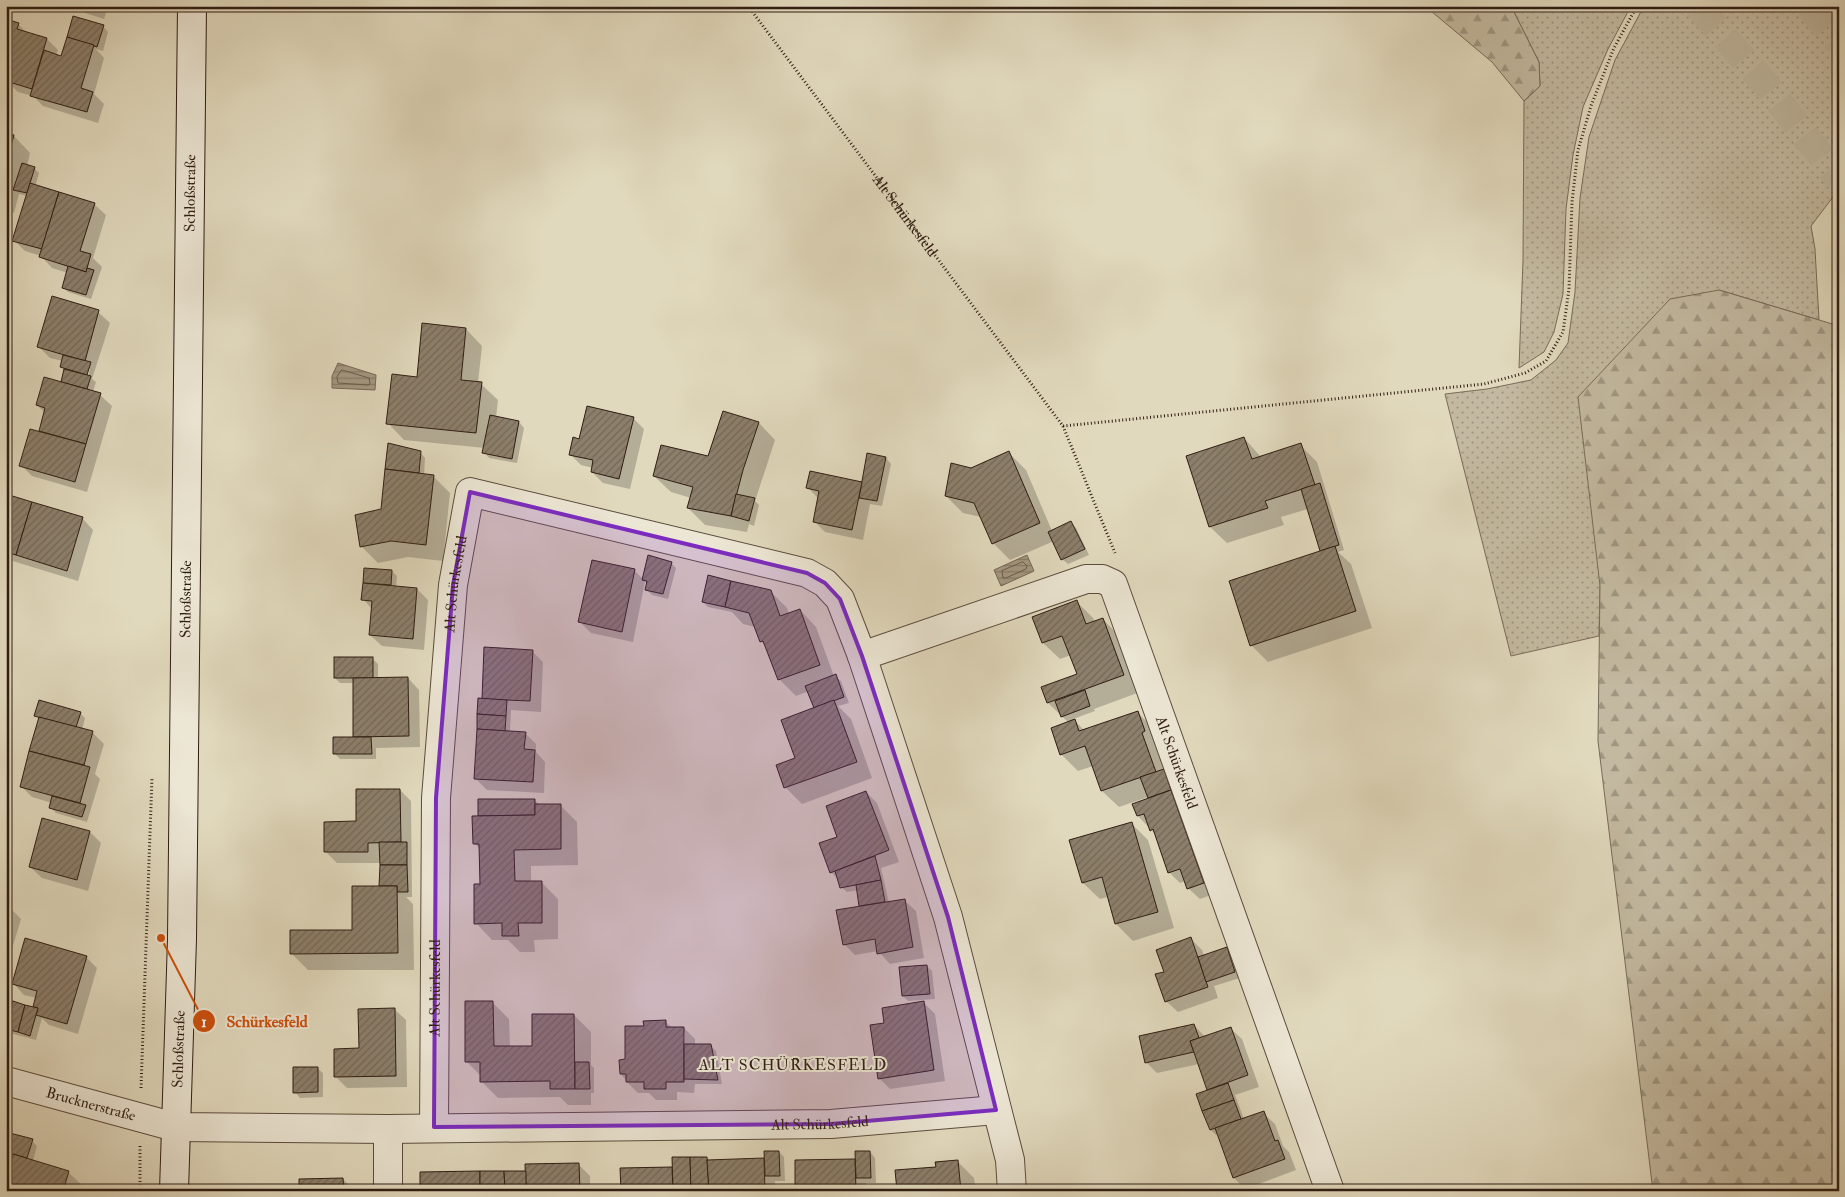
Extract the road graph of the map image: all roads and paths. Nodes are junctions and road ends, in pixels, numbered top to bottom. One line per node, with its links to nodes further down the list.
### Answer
1 (192, 6): 9 (street, Schloßstraße)
2 (748, 6): 4 (path, Alt Schürkesfeld)
3 (1637, 6): 4 (path)
4 (1064, 426): 5 (path, Alt Schürkesfeld)
5 (1113, 584): 6 (street); 15 (street, Alt Schürkesfeld)
6 (862, 656): 8 (street, Alt Schürkesfeld); 10 (street, Alt Schürkesfeld)
7 (6, 1081): 9 (street, Brucknerstraße)
8 (996, 1110): 10 (street, Alt Schürkesfeld); 14 (street, Alt Schürkesfeld)
9 (175, 1127): 11 (street, Alt Schürkesfeld); 12 (street, Schloßstraße)
10 (434, 1127): 11 (street, Alt Schürkesfeld)
11 (388, 1129): 13 (street)
12 (174, 1191)
13 (388, 1191)
14 (1012, 1191)
15 (1330, 1191)

